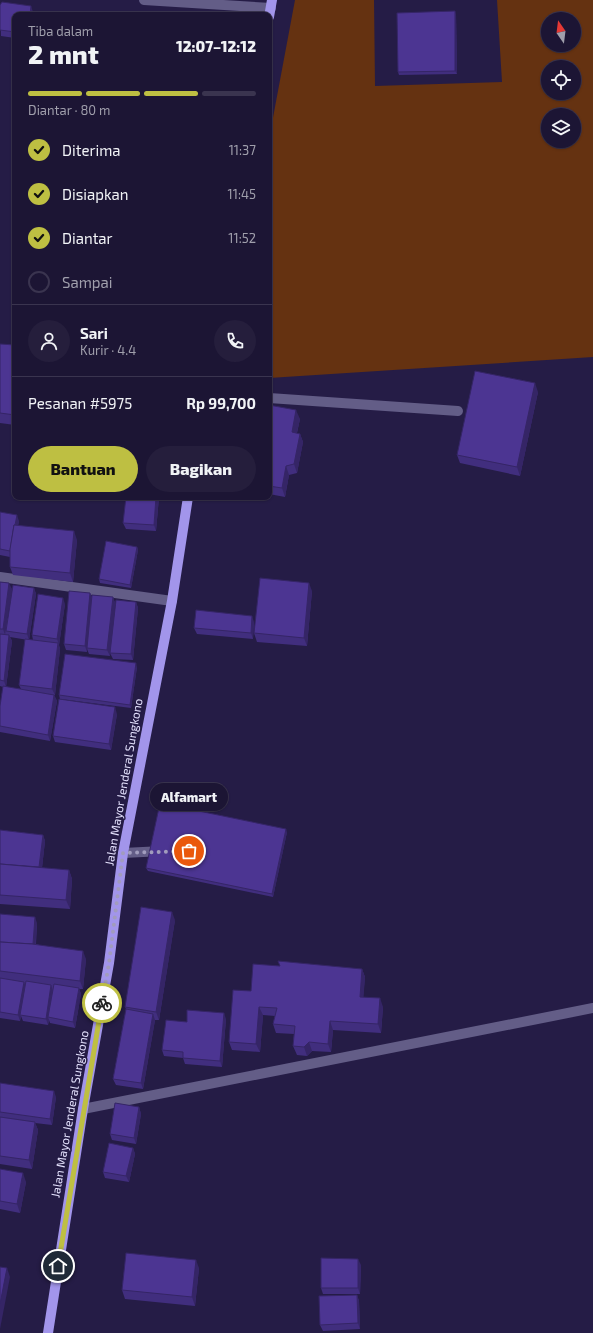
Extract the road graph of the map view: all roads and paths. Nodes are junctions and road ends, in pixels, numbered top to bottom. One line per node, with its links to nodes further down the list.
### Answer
1 (144, 0): 2 (street)
2 (271, 8)
3 (272, 398): 4 (street)
4 (458, 411)
5 (188, 500): 7 (main road, Jalan Mayor Jenderal Sungkono)
6 (0, 577): 7 (street)
7 (172, 601): 9 (main road, Jalan Mayor Jenderal Sungkono)
8 (174, 851): 9 (street)
9 (123, 853): 11 (main road, Jalan Mayor Jenderal Sungkono)
10 (593, 1008): 11 (street)
11 (84, 1109): 12 (main road, Jalan Mayor Jenderal Sungkono)
12 (48, 1333)

